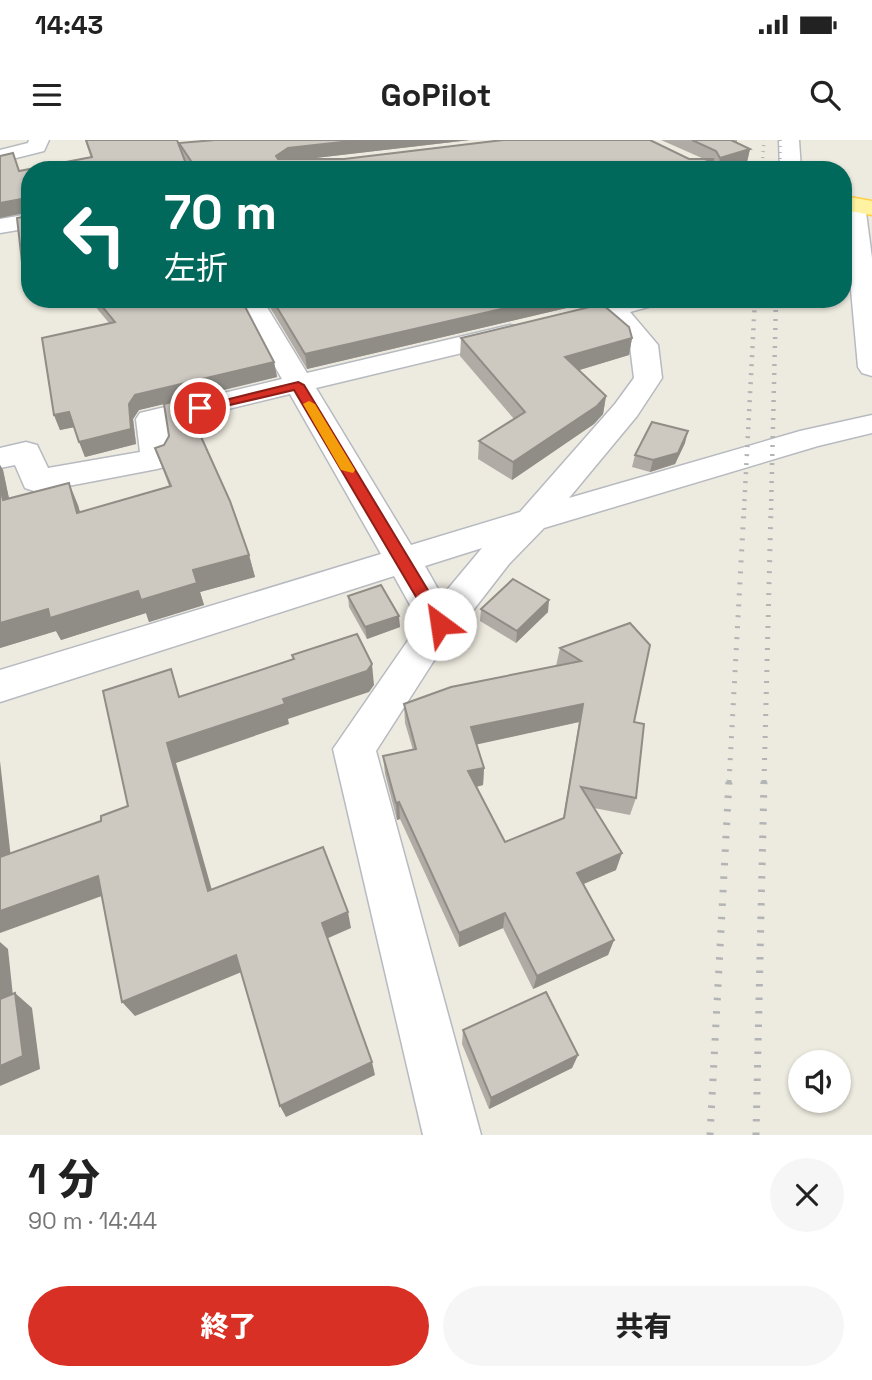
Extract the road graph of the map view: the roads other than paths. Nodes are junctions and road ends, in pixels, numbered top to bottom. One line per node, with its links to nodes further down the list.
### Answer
1 (17, 140): 4 (street)
2 (39, 140): 5 (street)
3 (789, 140): 6 (street)
4 (0, 142)
5 (0, 156)
6 (790, 161)
7 (857, 205): 10 (street)
8 (21, 222): 9 (street)
9 (0, 226)
10 (852, 244)
11 (852, 257): 15 (street)
12 (253, 308): 16 (street)
13 (598, 308): 16 (street)
14 (613, 308): 19 (street)
15 (872, 367)
16 (298, 385): 18 (street); 20 (street)
17 (872, 424): 19 (street)
18 (0, 458)
19 (532, 520): 20 (street); 21 (street)
20 (402, 561): 21 (street); 22 (street)
21 (440, 624): 23 (street)
22 (0, 686)
23 (452, 1135)

